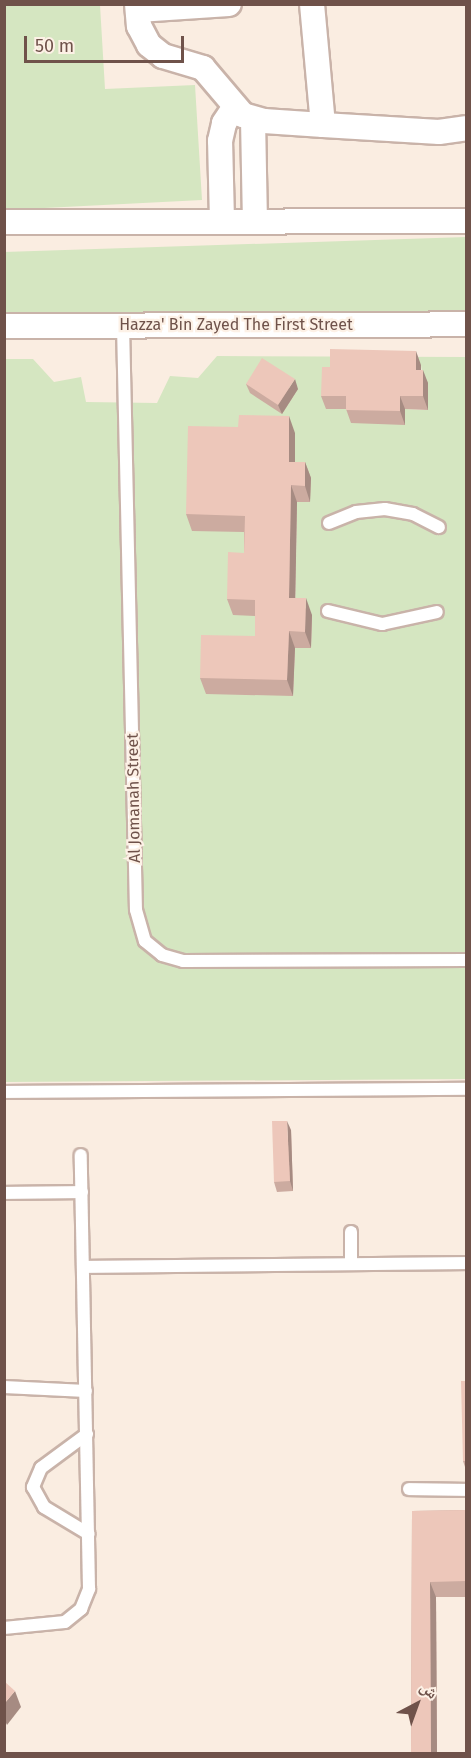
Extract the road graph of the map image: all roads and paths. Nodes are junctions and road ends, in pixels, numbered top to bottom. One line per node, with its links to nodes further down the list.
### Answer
1 (229, 4): 3 (street)
2 (312, 4): 5 (street)
3 (137, 7): 4 (street)
4 (243, 113): 5 (street); 7 (street); 10 (street)
5 (322, 125): 6 (street)
6 (466, 128)
7 (222, 221): 9 (street); 10 (street)
8 (466, 221): 10 (street)
9 (4, 222)
10 (255, 222)
11 (466, 324): 12 (street, Hazza' Bin Zayed The First Street)
12 (123, 325): 13 (street, Hazza' Bin Zayed The First Street); 18 (lane, Al Jomanah Street)
13 (4, 326)
14 (329, 523): 15 (lane)
15 (439, 527)
16 (328, 611): 17 (lane)
17 (436, 612)
18 (466, 960)
19 (466, 1089): 20 (lane)
20 (4, 1092)
21 (81, 1155): 22 (lane)
22 (82, 1192): 23 (lane); 27 (lane)
23 (4, 1193)
24 (351, 1232): 26 (lane)
25 (466, 1263): 26 (lane)
26 (351, 1264): 27 (lane)
27 (83, 1267): 29 (lane)
28 (4, 1387): 29 (lane)
29 (86, 1391): 30 (lane)
30 (87, 1434): 33 (lane); 33 (lane)
31 (409, 1489): 32 (lane)
32 (466, 1490)
33 (89, 1534): 34 (lane)
34 (4, 1628)

